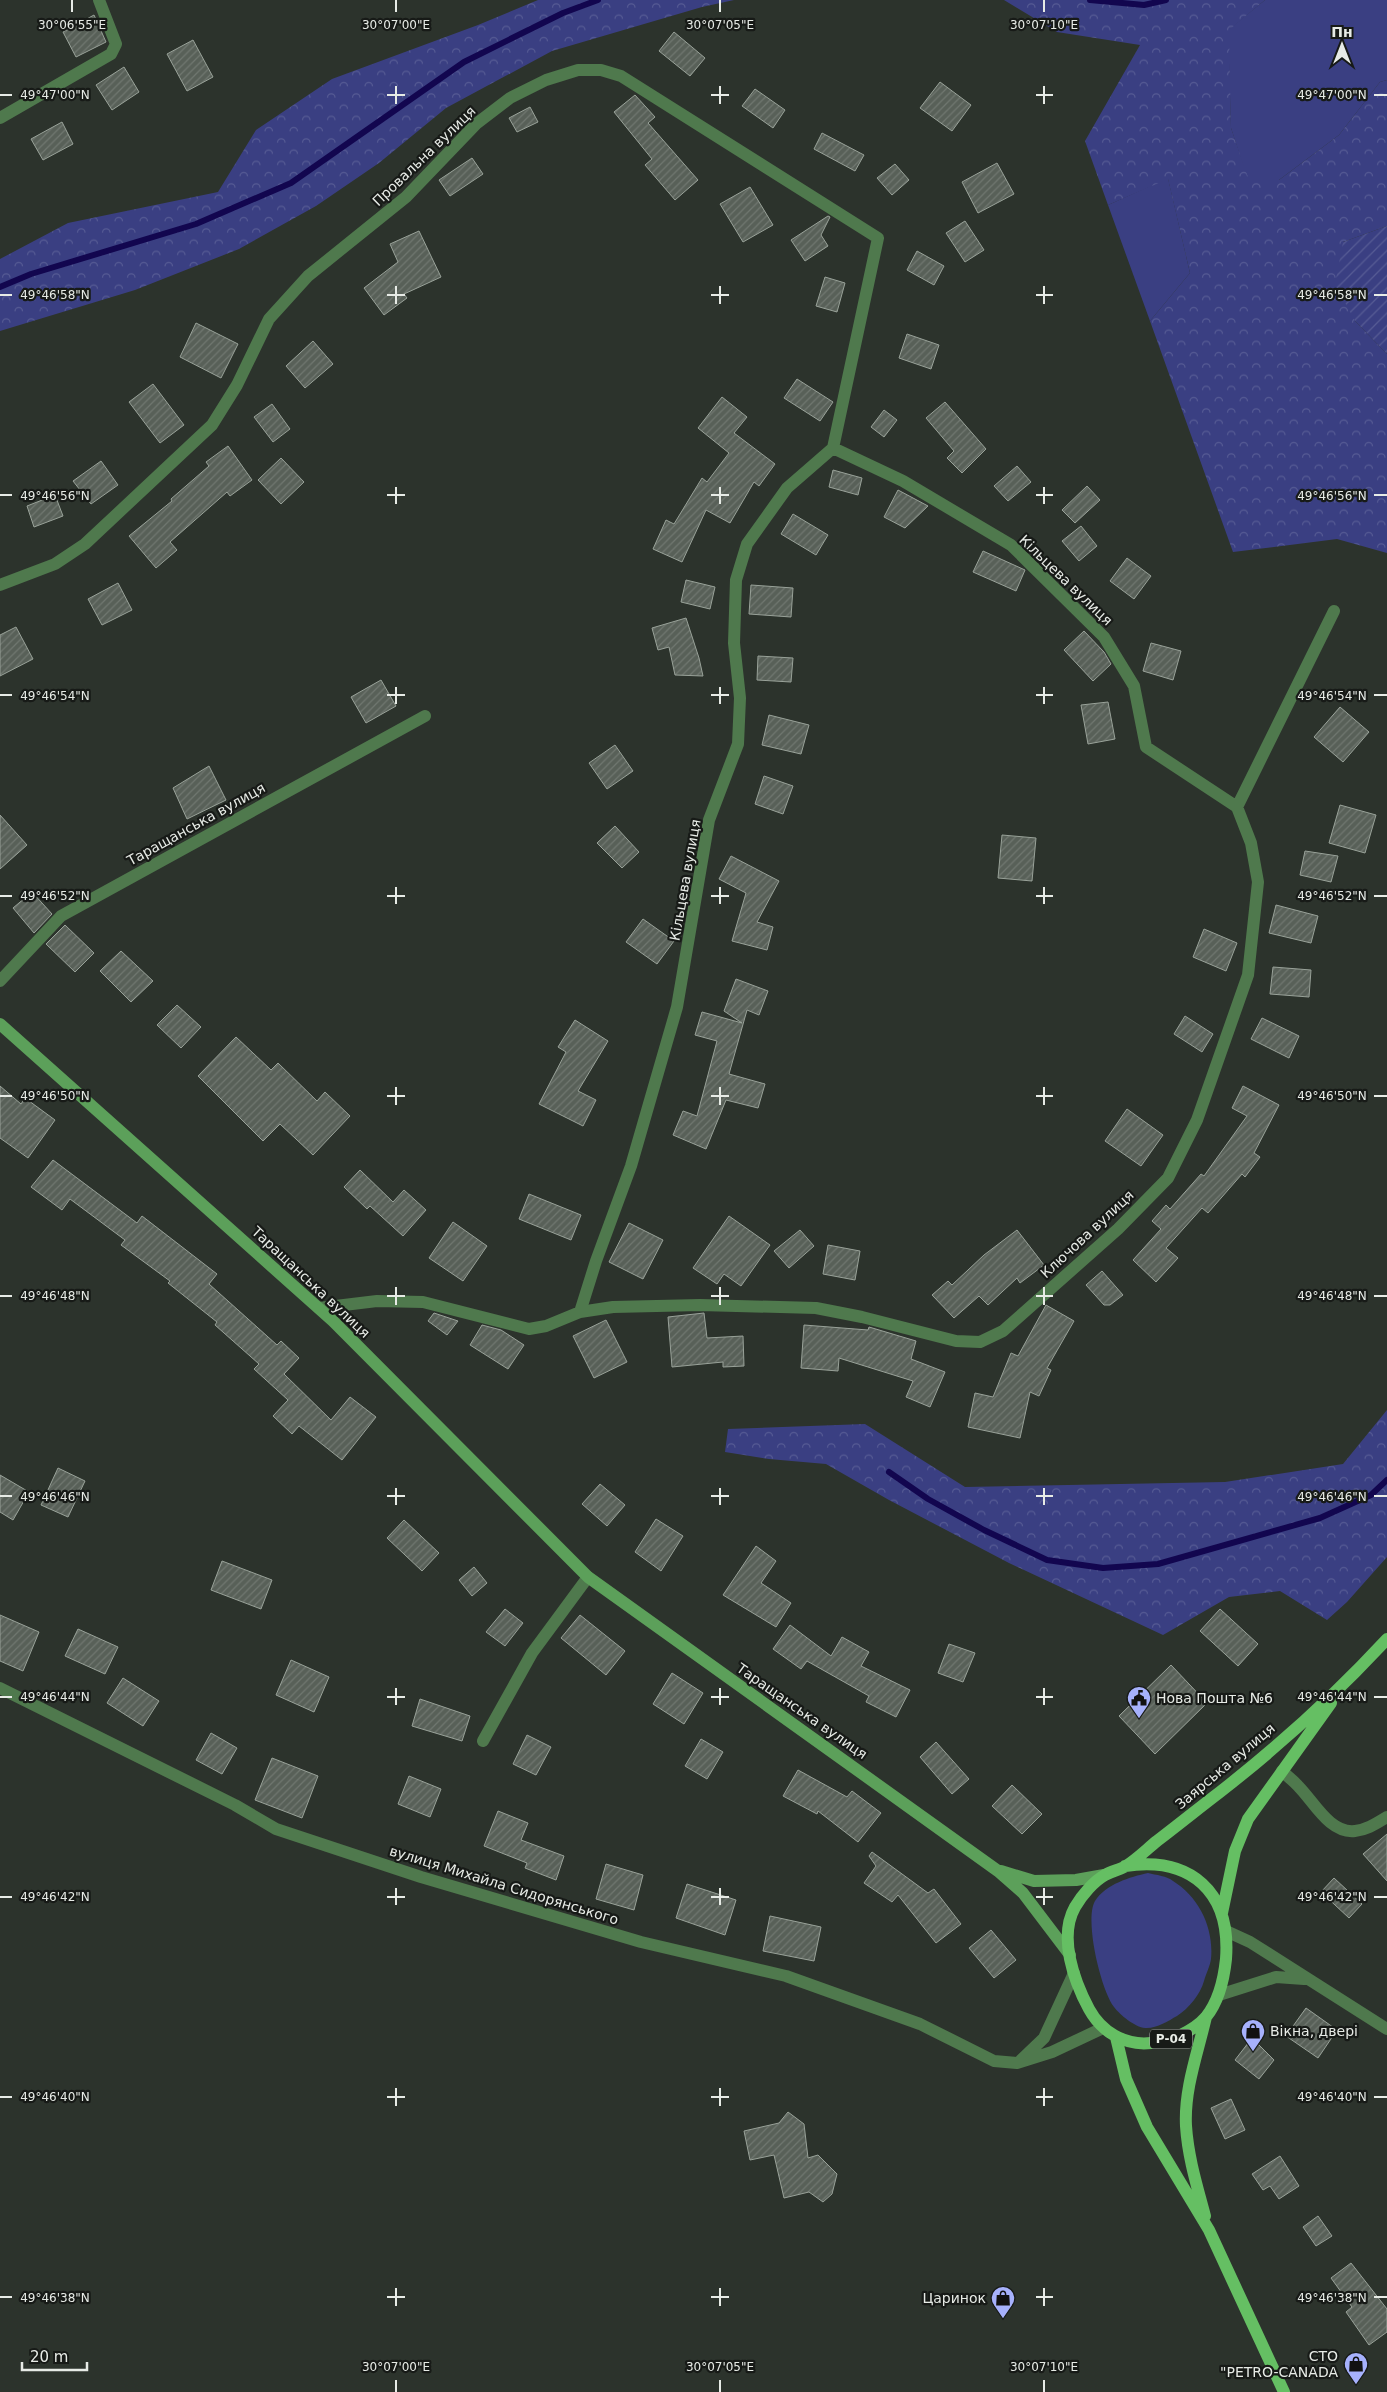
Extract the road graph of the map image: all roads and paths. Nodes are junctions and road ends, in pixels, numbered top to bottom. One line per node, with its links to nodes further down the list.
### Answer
1 (98, 0): 2 (street)
2 (0, 118)
3 (833, 448): 4 (street, Провальна вулиця); 7 (street, Кільцева вулиця); 11 (street, Кільцева вулиця)
4 (0, 585)
5 (1334, 611): 7 (street)
6 (425, 716): 8 (street, Таращанська вулиця)
7 (1237, 807): 11 (street, Ключова вулиця)
8 (0, 980)
9 (0, 1024): 10 (main road, Таращанська вулиця)
10 (319, 1308): 11 (street, Ключова вулиця); 12 (main road, Таращанська вулиця)
11 (580, 1312)
12 (588, 1577): 16 (street); 20 (main road, Таращанська вулиця)
13 (1387, 1639): 14 (main road, Заярська вулиця / Р-04)
14 (1343, 1687): 17 (main road, Заярська вулиця / Р-04); 19 (main road, Заярська вулиця / Р-04)
15 (0, 1688): 32 (street, вулиця Михайла Сидорянського)
16 (483, 1741)
17 (1282, 1771): 18 (street); 22 (main road, Заярська вулиця / Р-04)
18 (1387, 1817)
19 (1125, 1866): 21 (main road, Р-04); 22 (main road, Р-04)
20 (998, 1870): 21 (main road, Таращанська вулиця); 24 (main road, Таращанська вулиця)
21 (1104, 1875): 24 (main road, Р-04)
22 (1222, 1913): 23 (main road, Р-04)
23 (1226, 1932): 26 (street); 27 (main road, Р-04)
24 (1070, 1955): 25 (main road, Р-04)
25 (1074, 1972): 29 (main road, Р-04); 32 (street)
26 (1306, 1979): 27 (street); 30 (street)
27 (1219, 1994): 28 (main road, Р-04)
28 (1206, 2017): 31 (main road, Р-04); 33 (main road, Р-04)
29 (1103, 2028): 31 (main road, Р-04); 32 (street)
30 (1387, 2029)
31 (1116, 2037): 33 (main road, Р-04)
32 (1017, 2063)
33 (1209, 2230): 34 (main road, Р-04)
34 (1284, 2392)

